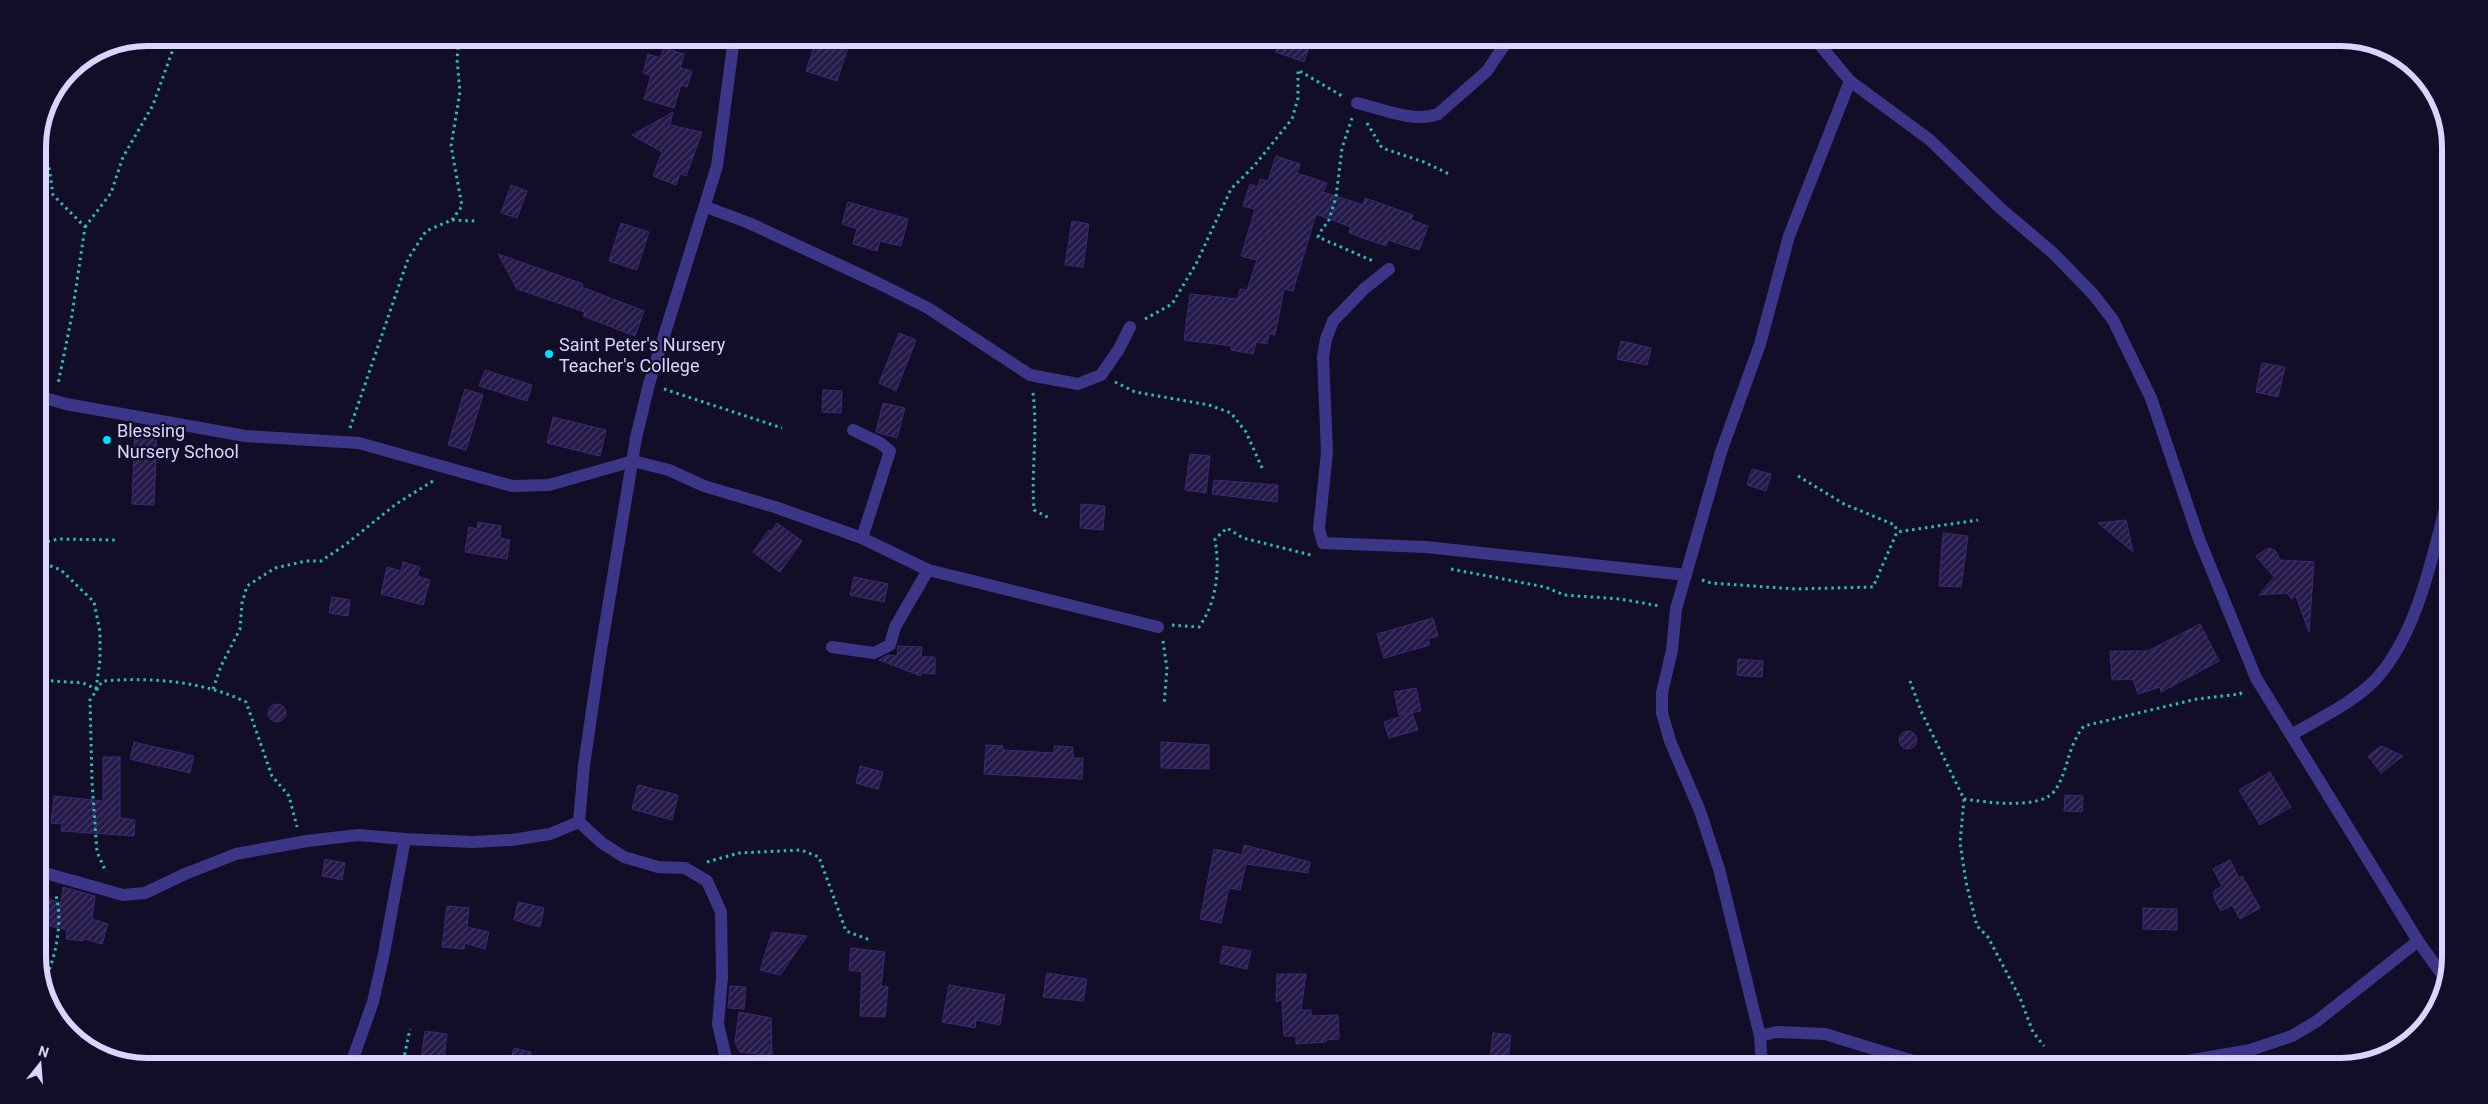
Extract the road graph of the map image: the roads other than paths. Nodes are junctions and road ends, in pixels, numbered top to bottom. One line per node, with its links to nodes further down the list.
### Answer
1 (733, 46): 6 (street)
2 (1504, 46): 5 (street)
3 (1821, 46): 4 (street)
4 (1850, 81): 15 (street); 18 (street)
5 (1357, 104)
6 (706, 206): 8 (street); 11 (street)
7 (1389, 269): 15 (street)
8 (1130, 327)
9 (46, 398): 11 (street)
10 (853, 430): 13 (street)
11 (633, 461): 13 (street); 19 (street)
12 (2442, 519): 18 (street)
13 (862, 538): 14 (street)
14 (928, 570): 16 (street); 17 (street)
15 (1686, 575): 24 (street)
16 (1158, 627)
17 (832, 647)
18 (2291, 735): 22 (street)
19 (579, 822): 20 (street); 26 (street)
20 (405, 839): 21 (street); 25 (street)
21 (46, 873)
22 (2418, 941): 23 (street); 29 (street)
23 (2441, 972)
24 (1760, 1036): 27 (street); 28 (street)
25 (353, 1058)
26 (723, 1058)
27 (1761, 1058)
28 (1903, 1058)
29 (2204, 1058)

